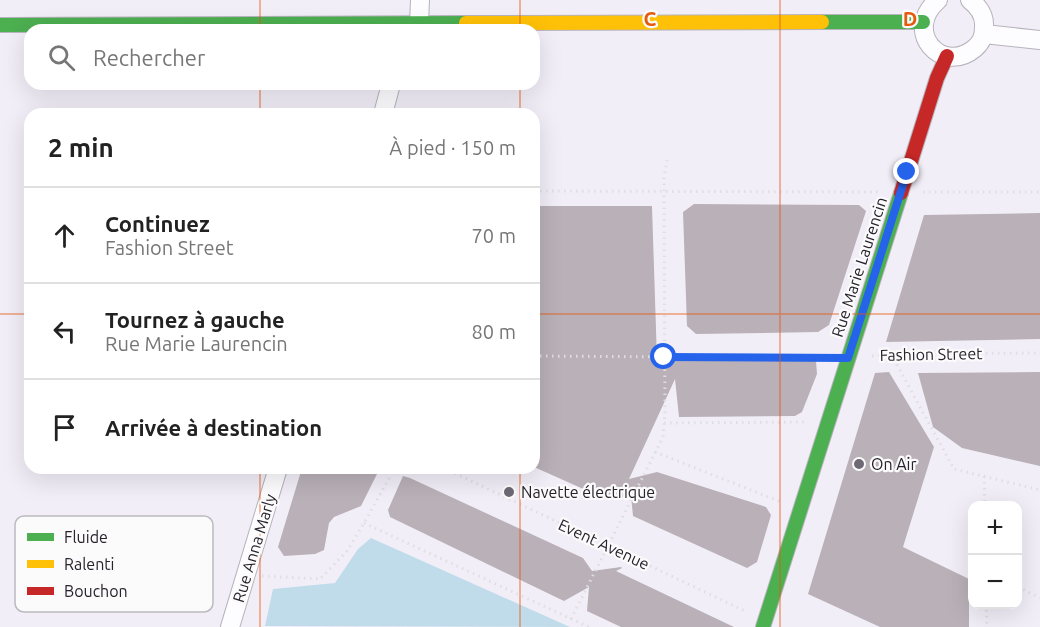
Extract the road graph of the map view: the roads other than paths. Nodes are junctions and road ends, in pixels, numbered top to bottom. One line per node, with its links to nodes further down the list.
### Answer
1 (420, 0): 5 (street)
2 (938, 0): 4 (street)
3 (970, 0): 9 (street)
4 (924, 22): 8 (street); 11 (street)
5 (416, 24)
6 (0, 25): 7 (street)
7 (24, 25)
8 (540, 26)
9 (984, 34): 10 (street); 11 (street)
10 (1040, 40)
11 (947, 56): 15 (street, Rue Marie Laurencin)
12 (389, 90): 13 (street)
13 (385, 108)
14 (276, 474): 16 (street, Rue Anna Marly)
15 (764, 624)
16 (230, 627)

